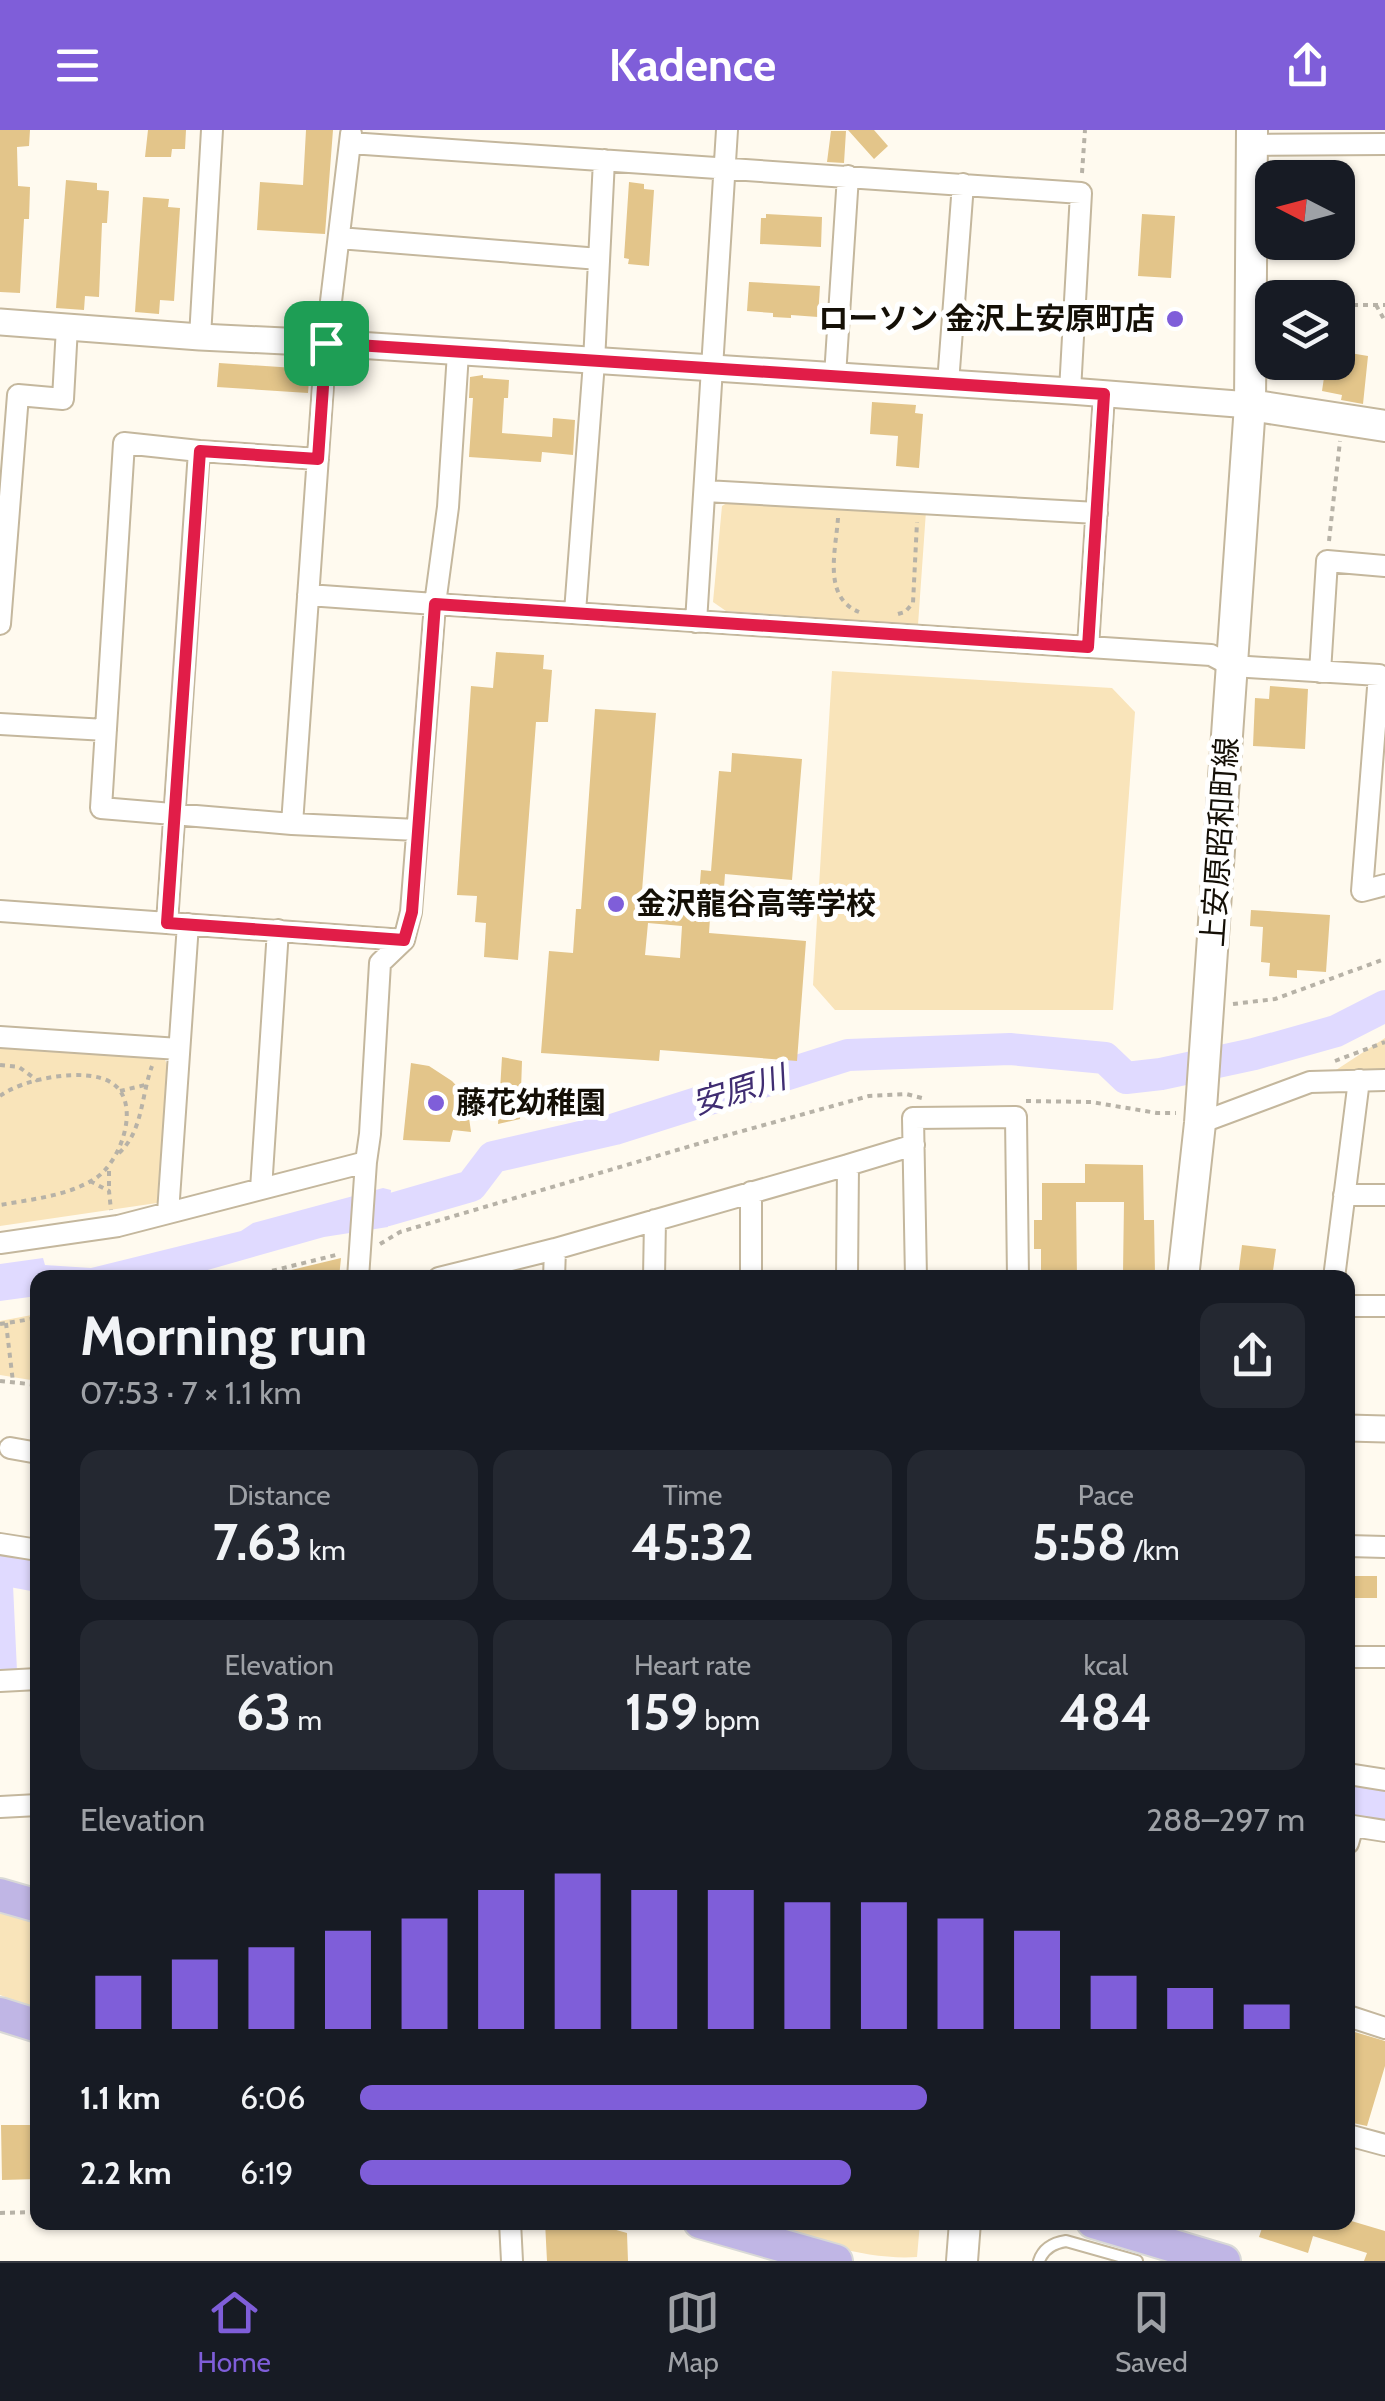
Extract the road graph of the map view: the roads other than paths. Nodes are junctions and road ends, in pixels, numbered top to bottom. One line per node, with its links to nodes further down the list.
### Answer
1 (212, 130): 14 (street)
2 (727, 130): 7 (street)
3 (350, 136): 6 (street); 10 (street)
4 (1253, 137): 5 (street); 23 (main road, 上安原昭和町線)
5 (1385, 144)
6 (604, 160): 7 (street); 11 (street)
7 (725, 167): 8 (street); 18 (street)
8 (848, 176): 9 (street); 19 (street)
9 (964, 184): 20 (street); 21 (street)
10 (339, 238): 11 (street); 15 (street)
11 (599, 258): 17 (street)
12 (0, 322): 13 (street)
13 (67, 327): 14 (street); 34 (street)
14 (200, 337): 15 (street)
15 (326, 343): 16 (street); 26 (street)
16 (458, 352): 17 (street); 31 (street)
17 (594, 362): 18 (street); 32 (street)
18 (713, 368): 19 (street); 27 (street)
19 (834, 376): 20 (street)
20 (948, 383): 21 (street)
21 (1070, 391): 22 (street)
22 (1104, 394): 23 (street); 28 (street)
23 (1250, 406): 24 (main road); 36 (main road, 上安原昭和町線)
24 (1385, 426)
25 (200, 451): 26 (street); 40 (street); 42 (street)
26 (318, 459): 30 (street)
27 (705, 491): 28 (street); 33 (street)
28 (1096, 513): 35 (street)
29 (1385, 566): 37 (street)
30 (308, 595): 31 (street); 43 (street)
31 (435, 604): 32 (street); 44 (street)
32 (574, 612): 33 (street)
33 (696, 622): 35 (street)
34 (0, 624)
35 (1088, 647): 36 (street)
36 (1232, 666): 37 (street); 54 (main road, 上安原昭和町線)
37 (1320, 672): 38 (street)
38 (1382, 675): 41 (street)
39 (0, 724): 40 (street)
40 (106, 730): 42 (street)
41 (1379, 770): 45 (street)
42 (175, 814): 43 (street); 47 (street)
43 (292, 824): 44 (street)
44 (417, 830): 49 (street)
45 (1385, 885)
46 (0, 911): 47 (street)
47 (178, 924): 48 (street); 51 (street)
48 (278, 930): 49 (street); 58 (street)
49 (404, 940): 57 (street)
50 (0, 1037): 51 (street)
51 (168, 1048): 62 (street)
52 (1359, 1080): 53 (street); 54 (street); 60 (street)
53 (1385, 1080)
54 (1200, 1119): 74 (main road, 上安原昭和町線)
55 (914, 1144): 56 (street); 72 (street); 73 (street)
56 (848, 1166): 59 (street); 71 (street)
57 (365, 1170): 58 (street); 66 (street)
58 (261, 1190): 62 (street)
59 (752, 1192): 63 (street); 70 (street)
60 (1344, 1195): 61 (street); 75 (street)
61 (1385, 1195)
62 (168, 1214): 64 (street)
63 (654, 1220): 65 (street); 69 (street)
64 (0, 1243)
65 (555, 1250): 67 (street); 68 (street)
66 (359, 1257)
67 (473, 1270)
68 (554, 1270)
69 (654, 1270)
70 (751, 1270)
71 (847, 1270)
72 (916, 1270)
73 (1018, 1270)
74 (1184, 1270)
75 (1335, 1270)
76 (1355, 1306): 77 (street)
77 (1385, 1306)
78 (1355, 1428): 79 (street)
79 (1385, 1428)
80 (10, 1448): 81 (street)
81 (30, 1452)
82 (0, 1544): 85 (street)
83 (1355, 1546): 84 (street)
84 (1385, 1547)
85 (30, 1549)
86 (1355, 1656): 87 (street)
87 (1385, 1657)
88 (30, 1679): 89 (street)
89 (0, 1681)
90 (1355, 1775): 91 (street)
91 (1385, 1780)
92 (30, 1805): 93 (street)
93 (0, 1807)
94 (1385, 1831): 95 (street)
95 (1355, 1832)
96 (0, 1895): 97 (main road)
97 (30, 1904)
98 (0, 2014): 100 (main road)
99 (1355, 2018): 101 (street)
100 (30, 2023)
101 (1385, 2028)
102 (1355, 2136): 103 (street)
103 (1385, 2145)
104 (510, 2230): 109 (street)
105 (728, 2230): 110 (main road)
106 (964, 2230): 111 (main road)
107 (1116, 2230): 108 (main road)
108 (1180, 2252): 114 (main road)
109 (512, 2261)
110 (836, 2261)
111 (962, 2261)
112 (1039, 2261): 113 (lane)
113 (1137, 2261)
114 (1224, 2261)

